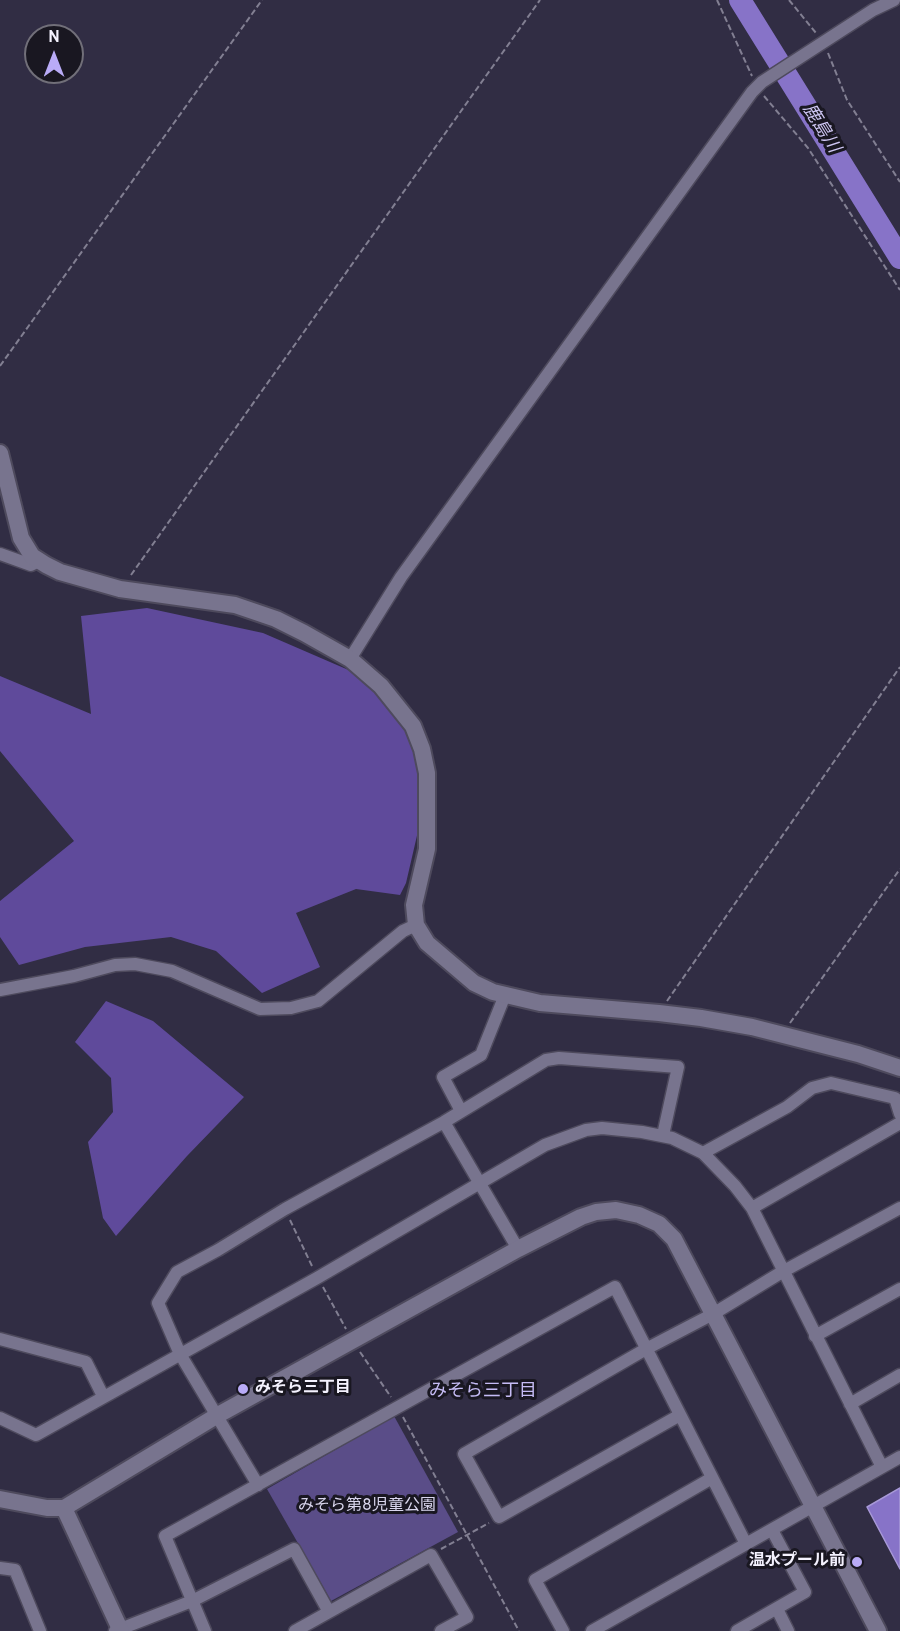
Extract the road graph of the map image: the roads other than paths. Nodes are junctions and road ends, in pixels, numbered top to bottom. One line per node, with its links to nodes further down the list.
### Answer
1 (894, 0): 5 (street)
2 (0, 453): 4 (street)
3 (0, 554): 4 (street)
4 (39, 561): 5 (street)
5 (350, 659): 6 (street)
6 (416, 926): 7 (street); 8 (street)
7 (0, 990)
8 (505, 995): 9 (street); 10 (street)
9 (900, 1068)
10 (461, 1111): 12 (street); 14 (street)
11 (900, 1114): 15 (street)
12 (444, 1122): 16 (street); 26 (street)
13 (900, 1124): 17 (street)
14 (663, 1135): 15 (street); 16 (street)
15 (703, 1153): 17 (street)
16 (480, 1183): 19 (street); 26 (street)
17 (752, 1208): 20 (street)
18 (900, 1208): 20 (street)
19 (518, 1249): 22 (street); 30 (street)
20 (782, 1272): 22 (street); 23 (street)
21 (900, 1289): 23 (street)
22 (712, 1314): 25 (street); 38 (street)
23 (814, 1336): 29 (street)
24 (0, 1339): 28 (street)
25 (646, 1349): 31 (street); 31 (street); 36 (street)
26 (180, 1354): 28 (street); 30 (street)
27 (900, 1376): 29 (street)
28 (103, 1396): 32 (street)
29 (850, 1404): 34 (street)
30 (218, 1415): 36 (street); 39 (street)
31 (680, 1415): 35 (street)
32 (0, 1419)
33 (900, 1457): 34 (street)
34 (882, 1467): 38 (street)
35 (712, 1478): 41 (street); 51 (street)
36 (258, 1485): 43 (street)
37 (0, 1499): 39 (street)
38 (814, 1506): 40 (street); 55 (street)
39 (64, 1508): 46 (street)
40 (772, 1530): 41 (street); 44 (street)
41 (746, 1544): 52 (street)
42 (0, 1568): 47 (street)
43 (192, 1601): 45 (street); 46 (street); 48 (street)
44 (777, 1609): 53 (street); 54 (street)
45 (329, 1612): 49 (street); 50 (street)
46 (119, 1630)
47 (40, 1631)
48 (205, 1631)
49 (295, 1631)
50 (441, 1631)
51 (563, 1631)
52 (592, 1631)
53 (737, 1631)
54 (788, 1631)
55 (878, 1631)

